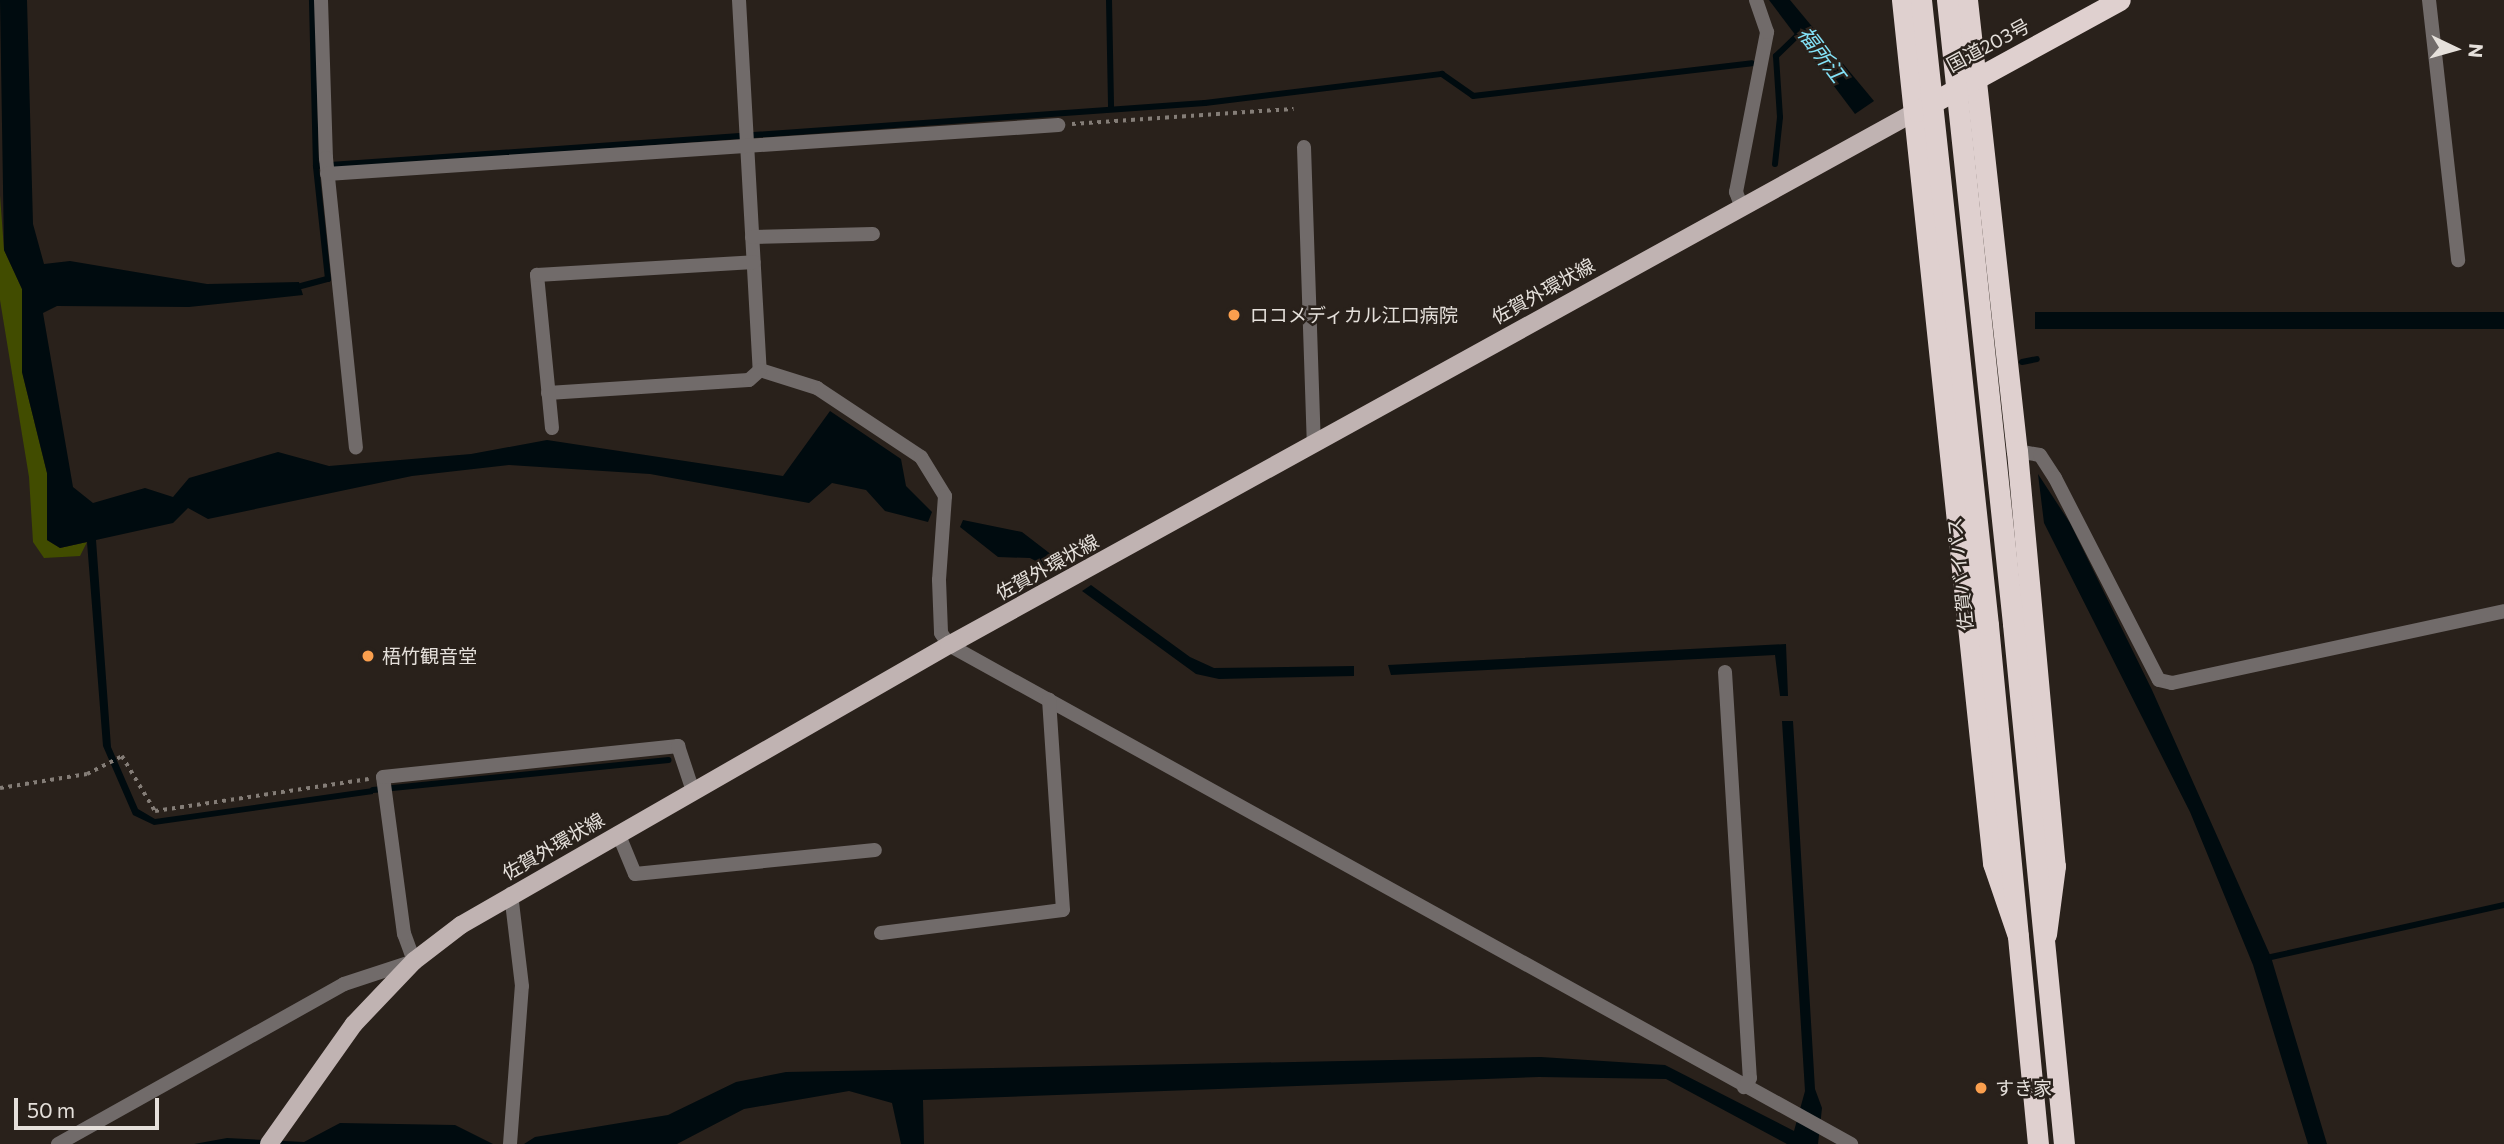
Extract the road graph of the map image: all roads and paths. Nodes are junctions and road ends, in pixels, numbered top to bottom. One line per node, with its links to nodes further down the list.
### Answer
1 (321, 0): 16 (street)
2 (739, 0): 15 (street)
3 (1756, 0): 17 (street)
4 (1902, 0): 12 (highway)
5 (1921, 0): 40 (highway, 佐賀バイパス, bridge)
6 (1947, 0): 39 (highway, bridge)
7 (1967, 0): 10 (highway)
8 (2120, 0): 10 (highway, 国道203号)
9 (2428, 0): 20 (street)
10 (1976, 77): 12 (highway, 国道203号); 27 (highway)
11 (1293, 109): 13 (path)
12 (1915, 112): 17 (main road, 佐賀外環状線); 40 (highway)
13 (1058, 125): 15 (street)
14 (1304, 147): 25 (street)
15 (747, 148): 16 (street); 19 (street)
16 (327, 174): 26 (street)
17 (1741, 205): 25 (main road, 佐賀外環状線)
18 (873, 234): 19 (street)
19 (752, 237): 21 (street)
20 (2458, 260)
21 (754, 262): 22 (street); 23 (street)
22 (760, 370): 23 (street); 29 (street)
23 (548, 393): 24 (street)
24 (552, 428)
25 (1314, 443): 29 (main road, 佐賀外環状線)
26 (356, 447)
27 (2017, 451): 28 (street); 39 (highway)
28 (2504, 611)
29 (949, 645): 31 (street); 34 (main road, 佐賀外環状線)
30 (1725, 672): 42 (street)
31 (1049, 699): 38 (street); 42 (street)
32 (383, 777): 33 (path); 34 (street); 41 (street)
33 (0, 788)
34 (693, 790): 35 (main road, 佐賀外環状線)
35 (618, 833): 36 (street); 37 (main road, 佐賀外環状線)
36 (875, 850)
37 (511, 894): 41 (main road, 佐賀外環状線); 43 (street)
38 (881, 933)
39 (2046, 934): 48 (highway)
40 (2018, 936): 47 (highway, 佐賀バイパス)
41 (414, 961): 45 (street); 46 (main road, 佐賀外環状線)
42 (1744, 1087): 44 (street)
43 (510, 1141)
44 (1844, 1143)
45 (58, 1144)
46 (269, 1144)
47 (2038, 1144)
48 (2064, 1144)

